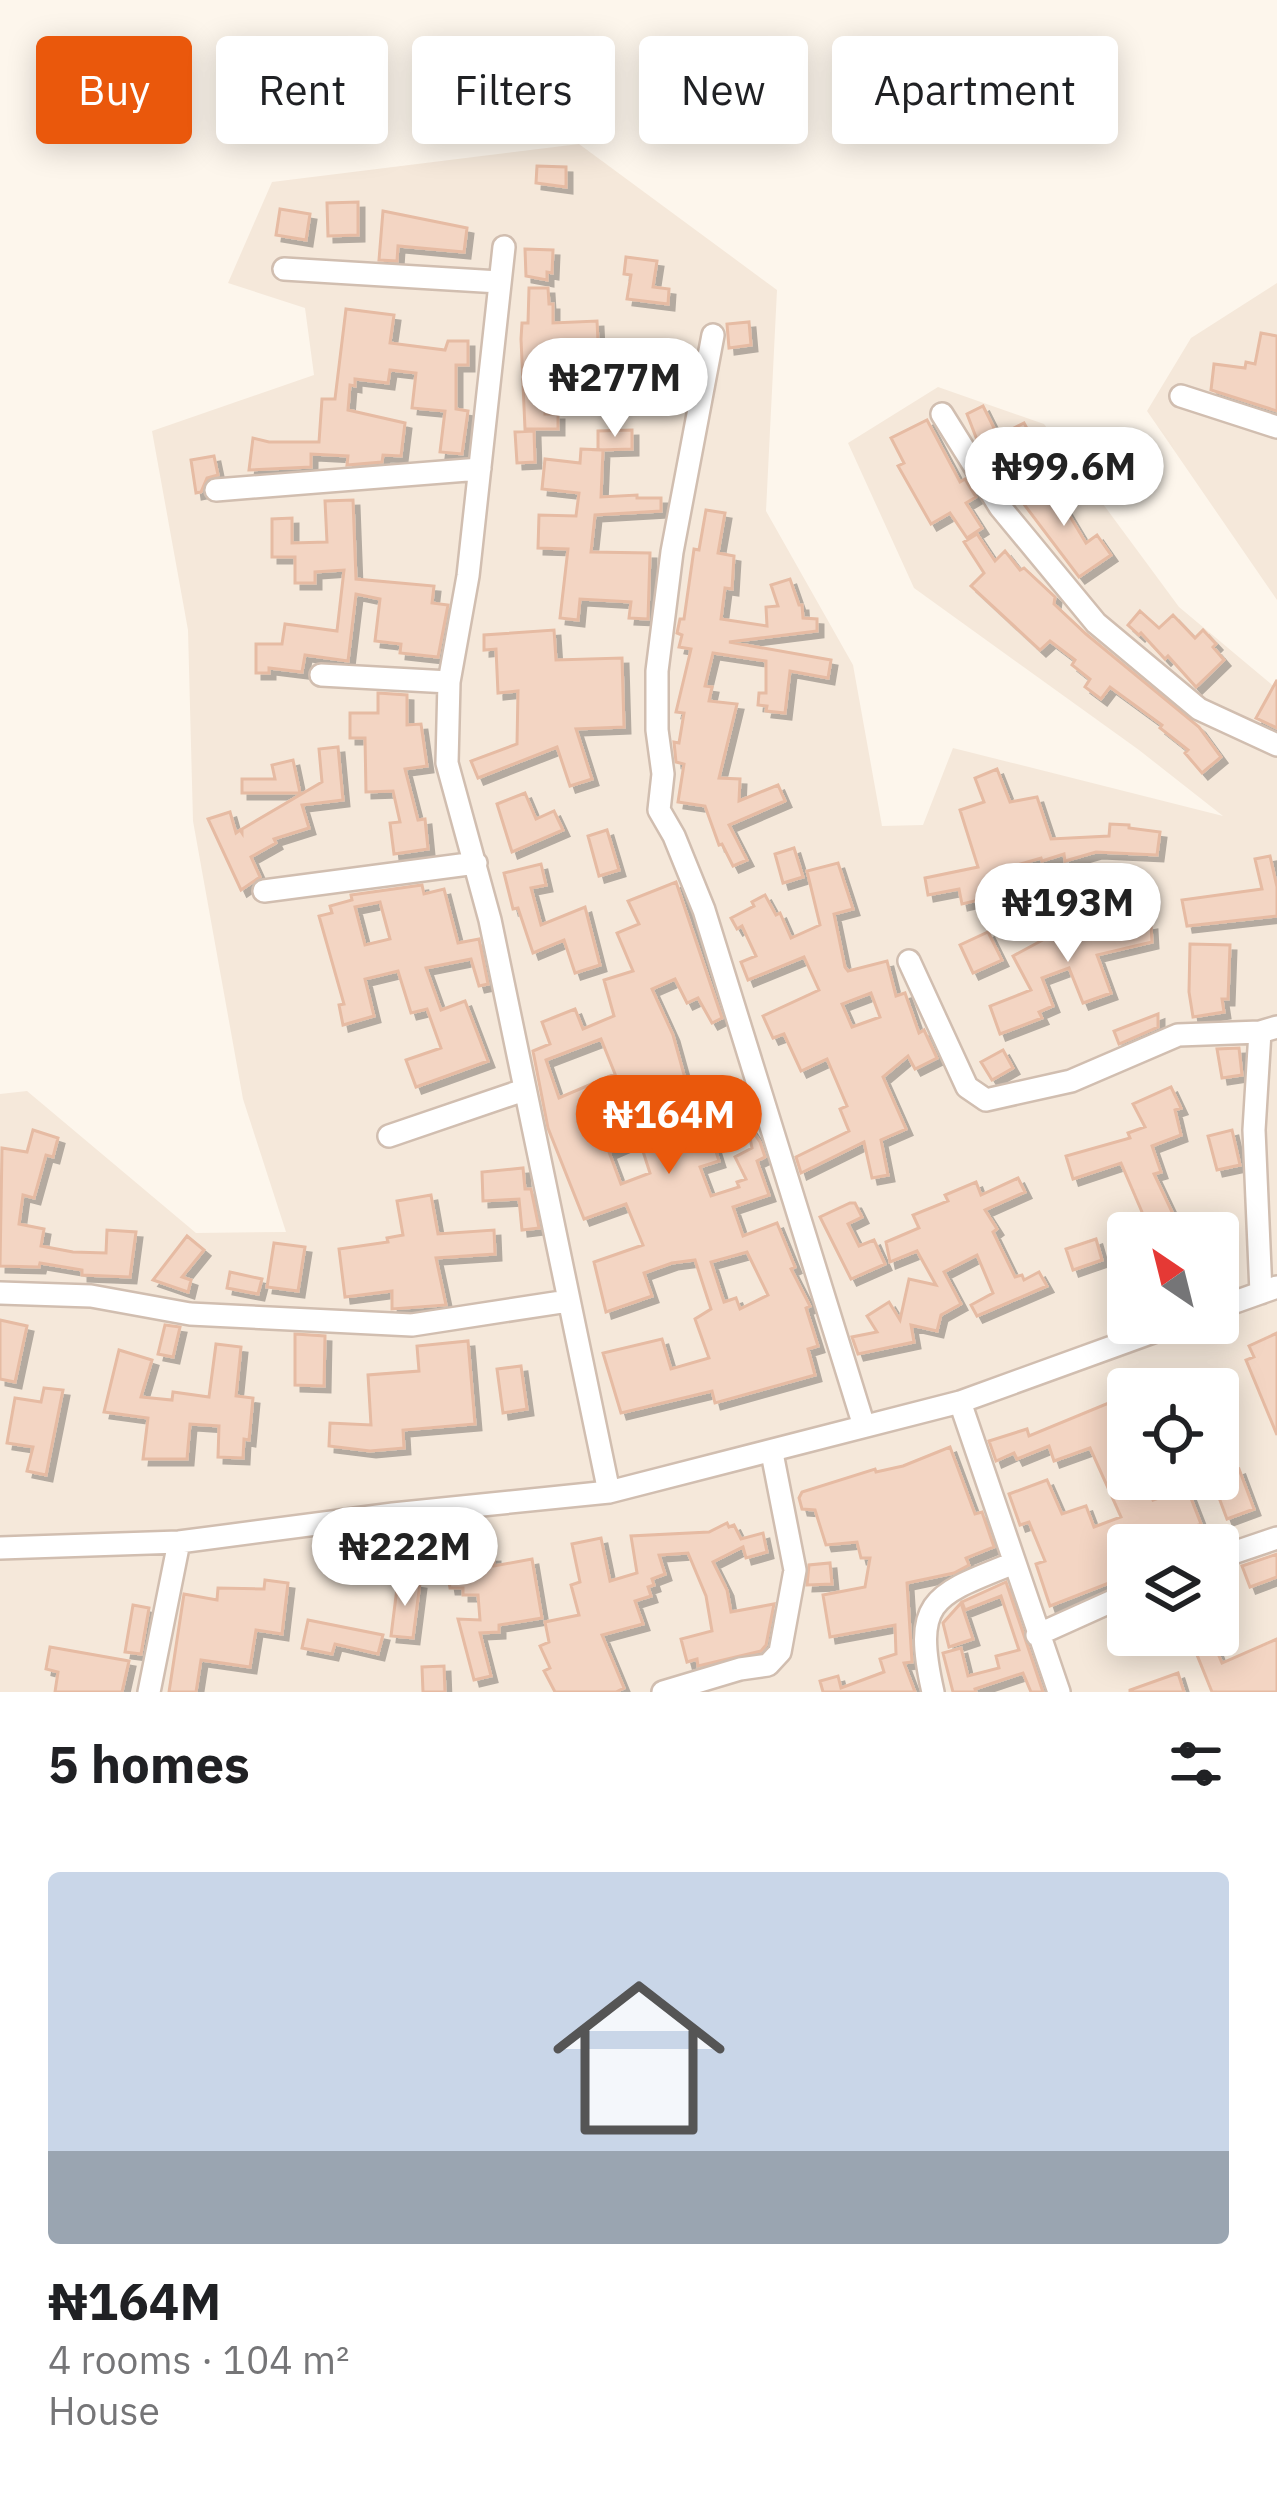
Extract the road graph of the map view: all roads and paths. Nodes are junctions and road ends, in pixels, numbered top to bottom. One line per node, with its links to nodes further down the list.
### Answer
1 (504, 247): 3 (street)
2 (284, 268): 3 (street)
3 (499, 282): 8 (street)
4 (713, 335): 25 (street)
5 (1181, 396): 7 (street)
6 (942, 414): 12 (street)
7 (1277, 428)
8 (480, 469): 9 (street); 11 (street)
9 (216, 490)
10 (321, 675): 11 (street)
11 (449, 682): 13 (street)
12 (1277, 745)
13 (476, 862): 14 (street); 17 (street)
14 (264, 891)
15 (909, 962): 16 (street)
16 (1269, 1029): 19 (street)
17 (524, 1090): 18 (street); 21 (street)
18 (389, 1136)
19 (1269, 1290): 22 (street)
20 (0, 1292): 21 (street)
21 (568, 1301): 27 (street)
22 (1239, 1301)
23 (1120, 1344): 24 (street)
24 (960, 1402): 25 (street); 34 (street)
25 (864, 1426): 26 (street)
26 (772, 1453): 27 (street); 38 (street)
27 (608, 1492): 30 (street)
28 (0, 1531): 32 (street)
29 (1277, 1538): 33 (street)
30 (178, 1542): 32 (street); 37 (street)
31 (0, 1548): 32 (street)
32 (70, 1548)
33 (1239, 1551)
34 (1014, 1563): 36 (street); 39 (street)
35 (1107, 1603): 36 (street)
36 (1037, 1635): 40 (street)
37 (149, 1692)
38 (663, 1692)
39 (933, 1692)
40 (1059, 1692)

